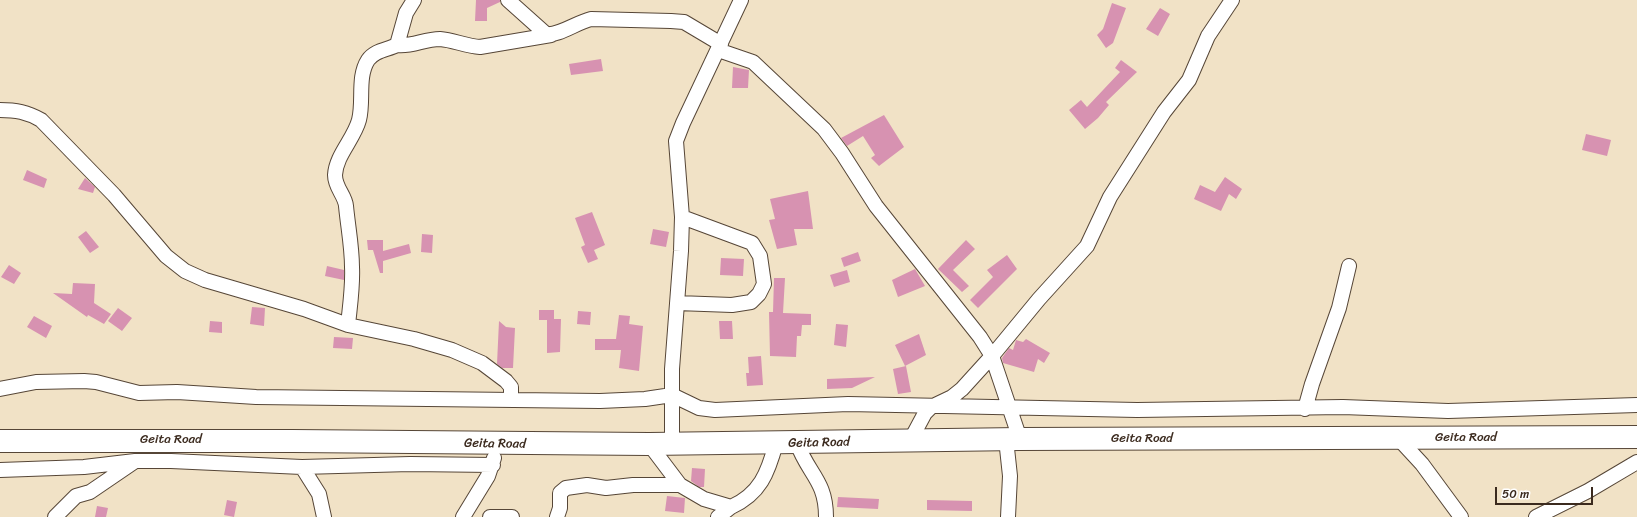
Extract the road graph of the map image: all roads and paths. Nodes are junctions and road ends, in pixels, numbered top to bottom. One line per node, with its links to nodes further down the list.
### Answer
1 (414, 0): 6 (street)
2 (508, 0): 5 (street)
3 (741, 0): 7 (street)
4 (1232, 0): 13 (street)
5 (551, 35): 6 (street); 7 (street)
6 (397, 45): 12 (street)
7 (719, 47): 9 (street); 13 (street)
8 (0, 110): 12 (street)
9 (682, 217): 11 (street); 11 (street)
10 (1349, 266): 20 (street)
11 (677, 304): 15 (street)
12 (348, 325): 16 (street)
13 (992, 356): 18 (street); 19 (street)
14 (0, 389): 16 (street)
15 (672, 395): 16 (street); 19 (street); 29 (street)
16 (511, 399)
17 (1637, 405): 20 (street)
18 (1008, 406): 19 (street); 20 (street); 23 (street)
19 (931, 407): 25 (street)
20 (1305, 409)
21 (1637, 437): 22 (highway, Geita Road)
22 (1398, 438): 23 (highway, Geita Road); 47 (street)
23 (1013, 439): 25 (highway, Geita Road); 46 (street)
24 (0, 441): 27 (highway, Geita Road)
25 (910, 442): 26 (highway, Geita Road)
26 (797, 443): 30 (highway, Geita Road); 45 (street)
27 (498, 444): 28 (highway, Geita Road); 33 (street)
28 (649, 444): 29 (highway, Geita Road); 36 (street)
29 (672, 444): 30 (highway, Geita Road)
30 (776, 444): 37 (street)
31 (135, 461): 34 (street); 35 (street); 38 (street)
32 (1637, 462): 48 (street)
33 (492, 465): 34 (street); 40 (street)
34 (302, 467): 39 (street)
35 (0, 470)
36 (680, 485): 37 (street); 43 (street)
37 (731, 507): 44 (street)
38 (55, 517)
39 (324, 517)
40 (463, 517)
41 (490, 517): 42 (street)
42 (512, 517)
43 (557, 517)
44 (718, 517)
45 (826, 517)
46 (1008, 517)
47 (1461, 517)
48 (1536, 517)

